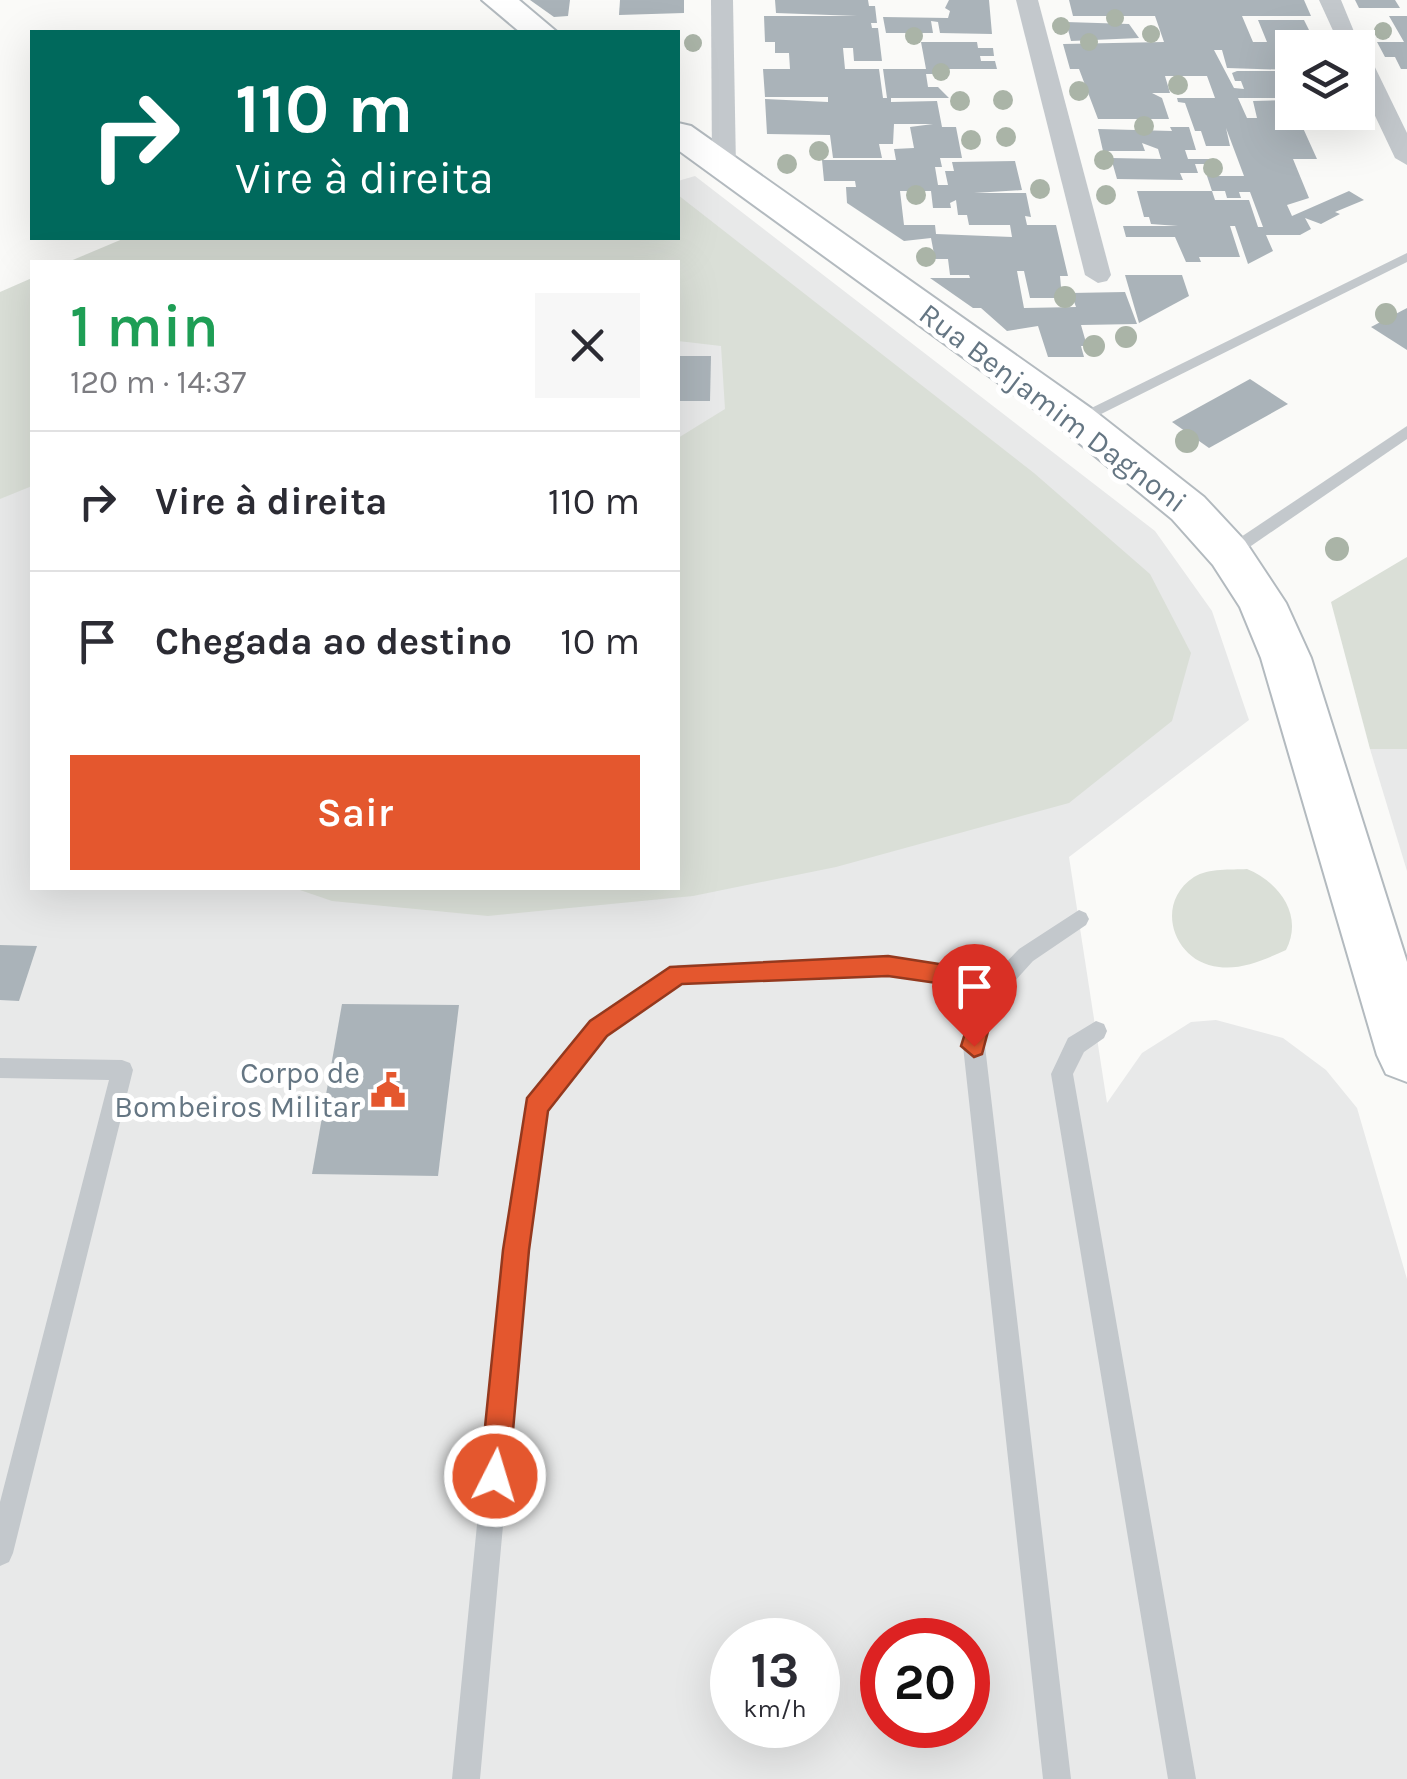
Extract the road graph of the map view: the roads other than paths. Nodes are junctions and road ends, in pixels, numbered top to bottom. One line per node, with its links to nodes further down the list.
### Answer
1 (498, 0): 5 (street)
2 (722, 0): 10 (street)
3 (1027, 0): 12 (street)
4 (1330, 0): 6 (street)
5 (537, 30)
6 (1344, 30)
7 (1375, 91): 9 (street)
8 (680, 135): 10 (street, Rua Benjamim Dagnoni)
9 (1407, 158)
10 (724, 168): 13 (street, Rua Benjamim Dagnoni)
11 (1407, 257): 13 (lane)
12 (1098, 275)
13 (1076, 418): 15 (street, Rua Benjamim Dagnoni)
14 (1407, 430): 15 (lane)
15 (1229, 552): 19 (street, Rua Benjamim Dagnoni)
16 (1079, 919): 17 (lane)
17 (1001, 982): 22 (lane); 23 (lane)
18 (1096, 1030): 24 (lane)
19 (1407, 1055)
20 (0, 1068): 21 (lane)
21 (0, 1553)
22 (466, 1779)
23 (1057, 1779)
24 (1182, 1779)

